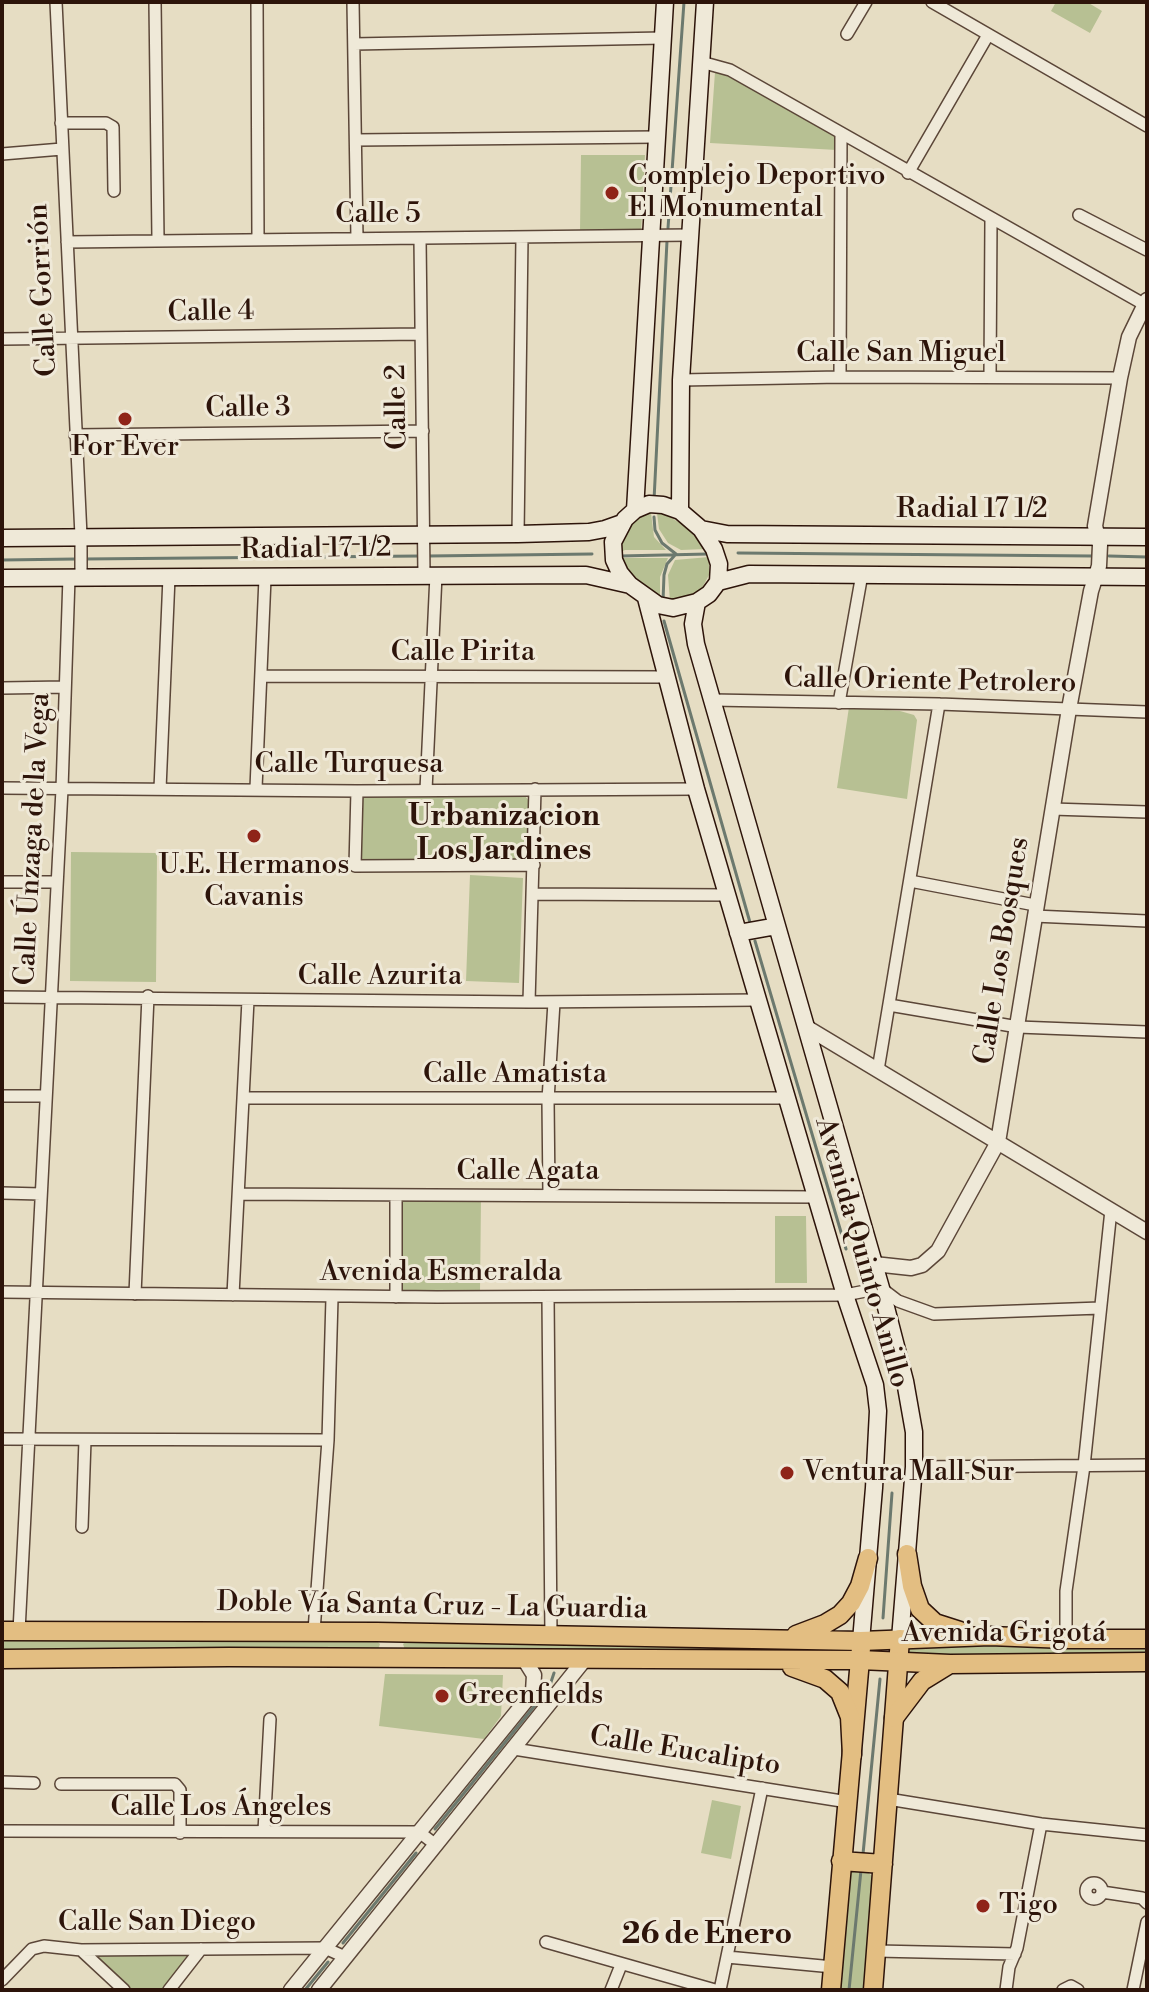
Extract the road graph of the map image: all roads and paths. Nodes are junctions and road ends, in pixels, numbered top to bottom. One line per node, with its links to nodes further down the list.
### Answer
1 (56, 2): 14 (street, Calle Gorrión)
2 (155, 2): 29 (street)
3 (257, 2): 30 (street)
4 (353, 2): 12 (street)
5 (665, 2): 11 (main road)
6 (705, 2): 13 (main road)
7 (866, 2): 9 (street)
8 (932, 2): 10 (street)
9 (847, 34)
10 (988, 35): 15 (street); 21 (street)
11 (663, 38): 12 (street); 17 (main road)
12 (354, 44): 18 (street)
13 (701, 62): 16 (street); 26 (main road)
14 (61, 123): 19 (street, Calle Gorrión); 22 (street)
15 (1147, 126)
16 (841, 134): 21 (street); 38 (street)
17 (656, 137): 18 (street); 25 (main road)
18 (356, 140): 28 (street)
19 (62, 149): 20 (street); 32 (street, Calle Gorrión)
20 (2, 154)
21 (908, 173): 24 (street)
22 (114, 191)
23 (1079, 215): 33 (street)
24 (991, 220): 34 (street); 39 (street)
25 (651, 234): 26 (street, Calle 5); 27 (street, Calle 5); 44 (main road)
26 (690, 235): 41 (main road)
27 (522, 237): 31 (street, Calle 5); 48 (street)
28 (357, 238): 30 (street, Calle 5); 31 (street, Calle 5)
29 (158, 239): 30 (street, Calle 5); 32 (street, Calle 5)
30 (258, 239)
31 (420, 239): 35 (street, Calle 2)
32 (67, 242): 36 (street, Calle Gorrión)
33 (1147, 250)
34 (1146, 304): 40 (street, Calle Los Bosques)
35 (421, 334): 36 (street, Calle 4); 42 (street, Calle 2)
36 (71, 338): 37 (street, Calle 4); 43 (street, Calle Gorrión)
37 (2, 339)
38 (840, 377): 39 (street, Calle San Miguel); 41 (street, Calle San Miguel)
39 (990, 377): 40 (street, Calle San Miguel)
40 (1120, 378): 50 (street, Calle Los Bosques)
41 (681, 380): 45 (main road)
42 (423, 431): 43 (street, Calle 3); 49 (street, Calle 2)
43 (75, 435): 53 (street, Calle Gorrión)
44 (635, 510): 45 (main road); 46 (main road)
45 (680, 511): 47 (main road)
46 (622, 523): 48 (main road, Radial 17 1/2); 63 (main road)
47 (701, 529): 50 (main road, Radial 17 1/2); 62 (main road)
48 (518, 534): 49 (main road, Radial 17 1/2)
49 (424, 537): 53 (main road, Radial 17 1/2); 54 (street, Calle 2)
50 (1098, 537): 51 (main road, Radial 17 1/2); 58 (street, Calle Los Bosques)
51 (1147, 537)
52 (2, 538): 53 (main road, Radial 17 1/2)
53 (81, 540): 55 (street, Calle Gorrión)
54 (428, 572): 61 (main road, Radial 17 1/2); 63 (main road, Radial 17 1/2); 67 (street, Calle 2)
55 (77, 574): 57 (main road, Radial 17 1/2); 60 (main road, Radial 17 1/2); 69 (street, Calle Únzaga de la Vega)
56 (862, 574): 58 (main road); 62 (main road); 72 (street)
57 (169, 577): 61 (main road, Radial 17 1/2); 79 (street)
58 (1095, 577): 59 (main road); 74 (street, Calle Los Bosques)
59 (1147, 577)
60 (2, 578)
61 (265, 578): 66 (street)
62 (718, 582): 65 (main road)
63 (630, 585): 64 (main road)
64 (646, 598): 65 (main road); 68 (main road, Avenida Quinto Anillo)
65 (697, 602): 71 (main road, Avenida Quinto Anillo)
66 (261, 676): 67 (street, Calle Pirita); 77 (street)
67 (431, 677): 68 (street, Calle Pirita); 82 (street, Calle 2)
68 (665, 677): 81 (main road, Avenida Quinto Anillo)
69 (65, 687): 70 (street); 78 (street, Calle Únzaga de la Vega)
70 (2, 688)
71 (712, 700): 72 (street, Calle Oriente Petrolero); 94 (main road, Avenida Quinto Anillo)
72 (839, 703): 73 (street, Calle Oriente Petrolero)
73 (939, 704): 74 (street, Calle Oriente Petrolero); 87 (street)
74 (1069, 709): 75 (street, Calle Oriente Petrolero); 84 (street, Calle Los Bosques)
75 (1147, 712)
76 (2, 788): 78 (street, Calle Turquesa)
77 (256, 788): 79 (street, Calle Turquesa); 83 (street, Calle Turquesa)
78 (62, 789): 79 (street, Calle Turquesa); 89 (street, Calle Únzaga de la Vega)
79 (160, 789)
80 (535, 789): 81 (street, Calle Turquesa); 82 (street, Calle Turquesa); 86 (street)
81 (696, 789): 91 (main road, Avenida Quinto Anillo)
82 (426, 790): 83 (street, Calle Turquesa)
83 (357, 791): 86 (street)
84 (1052, 809): 85 (street); 92 (street, Calle Los Bosques)
85 (1147, 812)
86 (534, 865): 90 (street)
87 (910, 881): 92 (street); 103 (street)
88 (2, 882): 89 (street)
89 (56, 882): 98 (street, Calle Únzaga de la Vega)
90 (533, 894): 91 (street); 101 (street)
91 (727, 895): 95 (main road, Avenida Quinto Anillo)
92 (1034, 910): 93 (street); 105 (street, Calle Los Bosques)
93 (1147, 921)
94 (777, 926): 95 (main road); 104 (main road, Avenida Quinto Anillo)
95 (738, 933): 100 (main road, Avenida Quinto Anillo)
96 (148, 996): 98 (street, Calle Azurita); 99 (street, Calle Azurita); 126 (street)
97 (2, 997): 98 (street, Calle Azurita)
98 (50, 997): 109 (street, Calle Únzaga de la Vega)
99 (248, 1000): 101 (street, Calle Azurita); 110 (street)
100 (758, 1000): 102 (street, Calle Azurita); 111 (main road, Avenida Quinto Anillo)
101 (529, 1002): 102 (street, Calle Azurita)
102 (554, 1002): 112 (street)
103 (889, 1005): 105 (street); 107 (street)
104 (806, 1027): 107 (street); 122 (main road, Avenida Quinto Anillo)
105 (1018, 1027): 106 (street); 113 (street, Calle Los Bosques)
106 (1147, 1032)
107 (878, 1070): 113 (street)
108 (2, 1096): 109 (street)
109 (44, 1096): 115 (street, Calle Únzaga de la Vega)
110 (243, 1098): 112 (street, Calle Amatista); 116 (street)
111 (787, 1098): 112 (street, Calle Amatista); 119 (main road, Avenida Quinto Anillo)
112 (548, 1100): 118 (street)
113 (998, 1142): 120 (street); 122 (street, Calle Los Bosques)
114 (2, 1193): 115 (street)
115 (41, 1194): 125 (street, Calle Únzaga de la Vega)
116 (239, 1194): 117 (street, Calle Agata); 127 (street)
117 (396, 1195): 118 (street, Calle Agata); 129 (street)
118 (549, 1195): 119 (street, Calle Agata)
119 (816, 1197): 128 (main road, Avenida Quinto Anillo)
120 (1111, 1210): 121 (street); 132 (street)
121 (1147, 1232)
122 (874, 1264): 123 (main road, Avenida Quinto Anillo)
123 (881, 1288): 128 (street); 132 (street); 139 (main road, Avenida Quinto Anillo)
124 (2, 1292): 125 (street, Avenida Esmeralda)
125 (36, 1292): 126 (street, Avenida Esmeralda); 134 (street, Calle Únzaga de la Vega)
126 (135, 1294): 127 (street, Avenida Esmeralda)
127 (233, 1295): 131 (street, Avenida Esmeralda)
128 (845, 1295): 130 (street, Avenida Esmeralda); 142 (main road, Avenida Quinto Anillo)
129 (396, 1297): 130 (street, Avenida Esmeralda); 131 (street, Avenida Esmeralda)
130 (548, 1297): 147 (street)
131 (332, 1298): 136 (street)
132 (1100, 1308): 138 (street)
133 (2, 1439): 134 (street)
134 (28, 1440): 135 (street); 143 (street, Calle Únzaga de la Vega)
135 (85, 1440): 136 (street); 140 (street)
136 (328, 1440): 144 (street)
137 (1147, 1465): 138 (street)
138 (1084, 1466): 139 (street); 151 (street)
139 (914, 1467): 141 (main road, Avenida Quinto Anillo)
140 (82, 1527)
141 (907, 1554): 148 (main road); 150 (main road, Avenida Quinto Anillo)
142 (868, 1558): 149 (main road); 153 (main road, Avenida Quinto Anillo)
143 (10, 1631): 144 (main road, Doble Vía Santa Cruz - La Guardia)
144 (314, 1631): 145 (main road, Doble Vía Santa Cruz - La Guardia)
145 (377, 1632): 146 (main road, Doble Vía Santa Cruz - La Guardia); 154 (main road)
146 (410, 1632): 147 (main road, Doble Vía Santa Cruz - La Guardia); 155 (main road)
147 (551, 1636): 149 (main road, Doble Vía Santa Cruz - La Guardia)
148 (990, 1636): 150 (main road, Avenida Grigotá); 151 (main road, Avenida Grigotá)
149 (783, 1639): 153 (main road, Doble Vía Santa Cruz - La Guardia)
150 (900, 1639): 153 (main road, Avenida Grigotá); 161 (main road, Avenida Quinto Anillo)
151 (1066, 1639): 152 (main road, Avenida Grigotá)
152 (1147, 1639)
153 (861, 1641): 159 (main road, Avenida Quinto Anillo)
154 (369, 1658): 155 (main road, Doble Vía Santa Cruz - La Guardia); 156 (main road, Doble Vía Santa Cruz - La Guardia)
155 (407, 1658): 157 (main road, Doble Vía Santa Cruz - La Guardia)
156 (2, 1659)
157 (524, 1659): 158 (main road, Doble Vía Santa Cruz - La Guardia); 177 (street)
158 (585, 1659): 160 (main road, Doble Vía Santa Cruz - La Guardia); 166 (street)
159 (860, 1660): 160 (main road, Doble Vía Santa Cruz - La Guardia); 161 (main road, Avenida Grigotá); 167 (main road, Avenida Quinto Anillo)
160 (775, 1662): 167 (main road)
161 (898, 1662): 163 (main road, Avenida Grigotá); 164 (main road, Avenida Quinto Anillo)
162 (1147, 1662): 163 (main road, Avenida Grigotá)
163 (950, 1664): 164 (main road)
164 (894, 1718): 172 (main road, Avenida Quinto Anillo)
165 (270, 1719): 176 (street)
166 (514, 1749): 171 (street, Calle Eucalipto); 180 (street)
167 (852, 1755): 173 (main road, Avenida Quinto Anillo)
168 (2, 1782): 169 (street)
169 (34, 1783)
170 (61, 1784): 178 (street)
171 (762, 1788): 173 (street, Calle Eucalipto); 193 (street)
172 (888, 1799): 174 (street); 182 (main road, Avenida Quinto Anillo)
173 (848, 1802): 181 (main road, Avenida Quinto Anillo)
174 (1041, 1824): 179 (street); 191 (street)
175 (2, 1831): 178 (street, Calle Los Ángeles)
176 (264, 1831): 177 (street, Calle Los Ángeles); 178 (street, Calle Los Ángeles)
177 (419, 1832): 180 (street); 187 (street)
178 (180, 1833)
179 (1147, 1835)
180 (436, 1845): 192 (street)
181 (841, 1861): 182 (main road); 195 (main road, Avenida Quinto Anillo)
182 (883, 1864): 190 (main road, Avenida Quinto Anillo)
183 (1102, 1892): 184 (street)
184 (1147, 1903)
185 (1147, 1922): 208 (street)
186 (546, 1942): 194 (street)
187 (325, 1948): 188 (street, Calle San Diego); 192 (street); 199 (street)
188 (201, 1949): 189 (street, Calle San Diego); 198 (street)
189 (81, 1950): 196 (street, Calle San Diego); 197 (street)
190 (877, 1951): 191 (street); 204 (main road, Avenida Quinto Anillo)
191 (1015, 1954): 205 (street)
192 (345, 1957): 200 (street)
193 (727, 1957): 195 (street); 202 (street)
194 (621, 1965): 201 (street); 202 (street)
195 (833, 1967): 203 (main road, Avenida Quinto Anillo)
196 (2, 1980)
197 (124, 1990)
198 (169, 1990)
199 (291, 1990)
200 (319, 1990)
201 (611, 1990)
202 (717, 1990)
203 (831, 1990)
204 (873, 1990)
205 (1006, 1990)
206 (1063, 1990): 207 (street)
207 (1078, 1990)
208 (1133, 1990)

